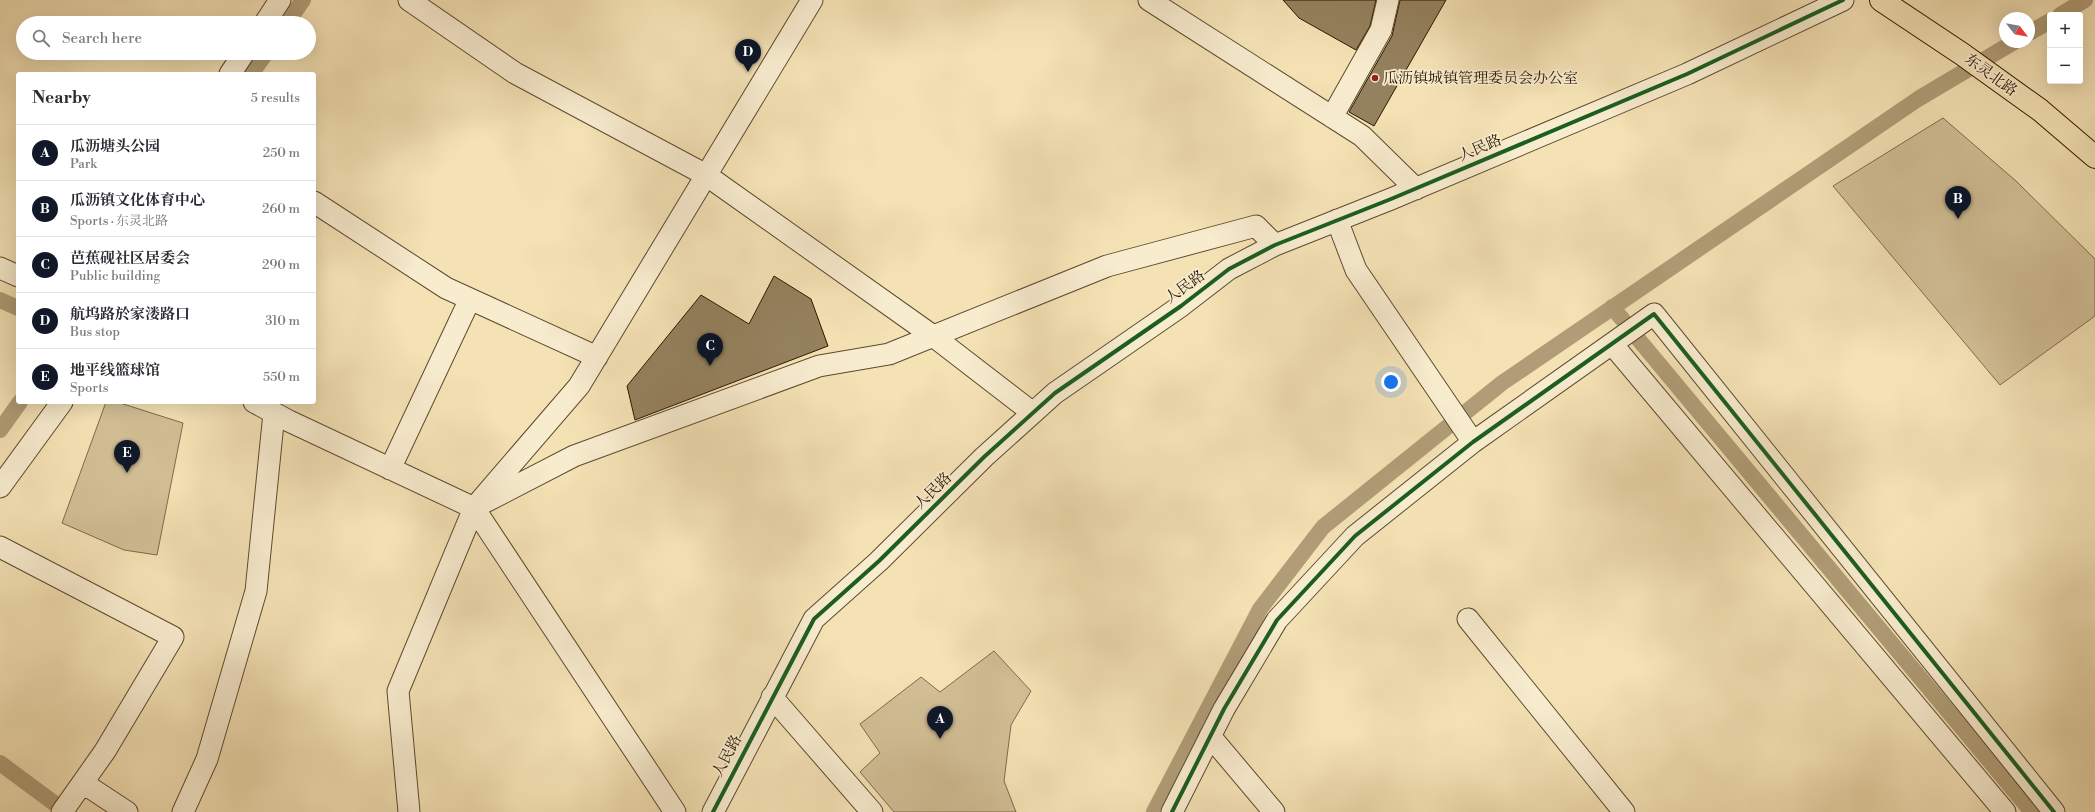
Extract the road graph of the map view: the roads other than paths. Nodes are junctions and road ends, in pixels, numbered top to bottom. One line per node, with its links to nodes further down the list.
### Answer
1 (280, 0): 8 (street)
2 (409, 0): 13 (street)
3 (812, 0): 13 (street)
4 (1149, 0): 11 (street)
5 (1388, 0): 11 (street)
6 (1843, 0): 14 (street, 人民路)
7 (1881, 0): 12 (main road, 东灵北路)
8 (270, 16)
9 (239, 60): 10 (street)
10 (231, 72)
11 (1332, 116): 14 (street)
12 (2095, 157)
13 (706, 175): 21 (street); 23 (street)
14 (1416, 188): 16 (street, 人民路)
15 (316, 203): 20 (street)
16 (1337, 220): 17 (street, 人民路); 28 (street)
17 (1275, 245): 21 (street); 27 (street, 人民路)
18 (0, 268): 19 (street)
19 (16, 275)
20 (470, 299): 23 (street); 29 (street)
21 (933, 336): 27 (street); 31 (street)
22 (1612, 344): 28 (street); 47 (street); 48 (street)
23 (597, 357): 31 (street)
24 (61, 404): 30 (street)
25 (258, 404): 26 (street)
26 (274, 413): 29 (street); 39 (street)
27 (1033, 413): 34 (street, 人民路)
28 (1472, 442): 35 (street)
29 (390, 469): 31 (street)
30 (0, 487)
31 (474, 508): 40 (street); 41 (street)
32 (0, 546): 36 (street)
33 (1468, 620): 46 (street)
34 (772, 697): 42 (street, 人民路); 43 (street)
35 (1210, 736): 44 (street); 45 (street)
36 (83, 783): 37 (street); 38 (street)
37 (62, 812)
38 (127, 812)
39 (183, 812)
40 (408, 812)
41 (674, 812)
42 (713, 812)
43 (872, 812)
44 (1172, 812)
45 (1274, 812)
46 (1624, 812)
47 (2005, 812)
48 (2054, 812)

